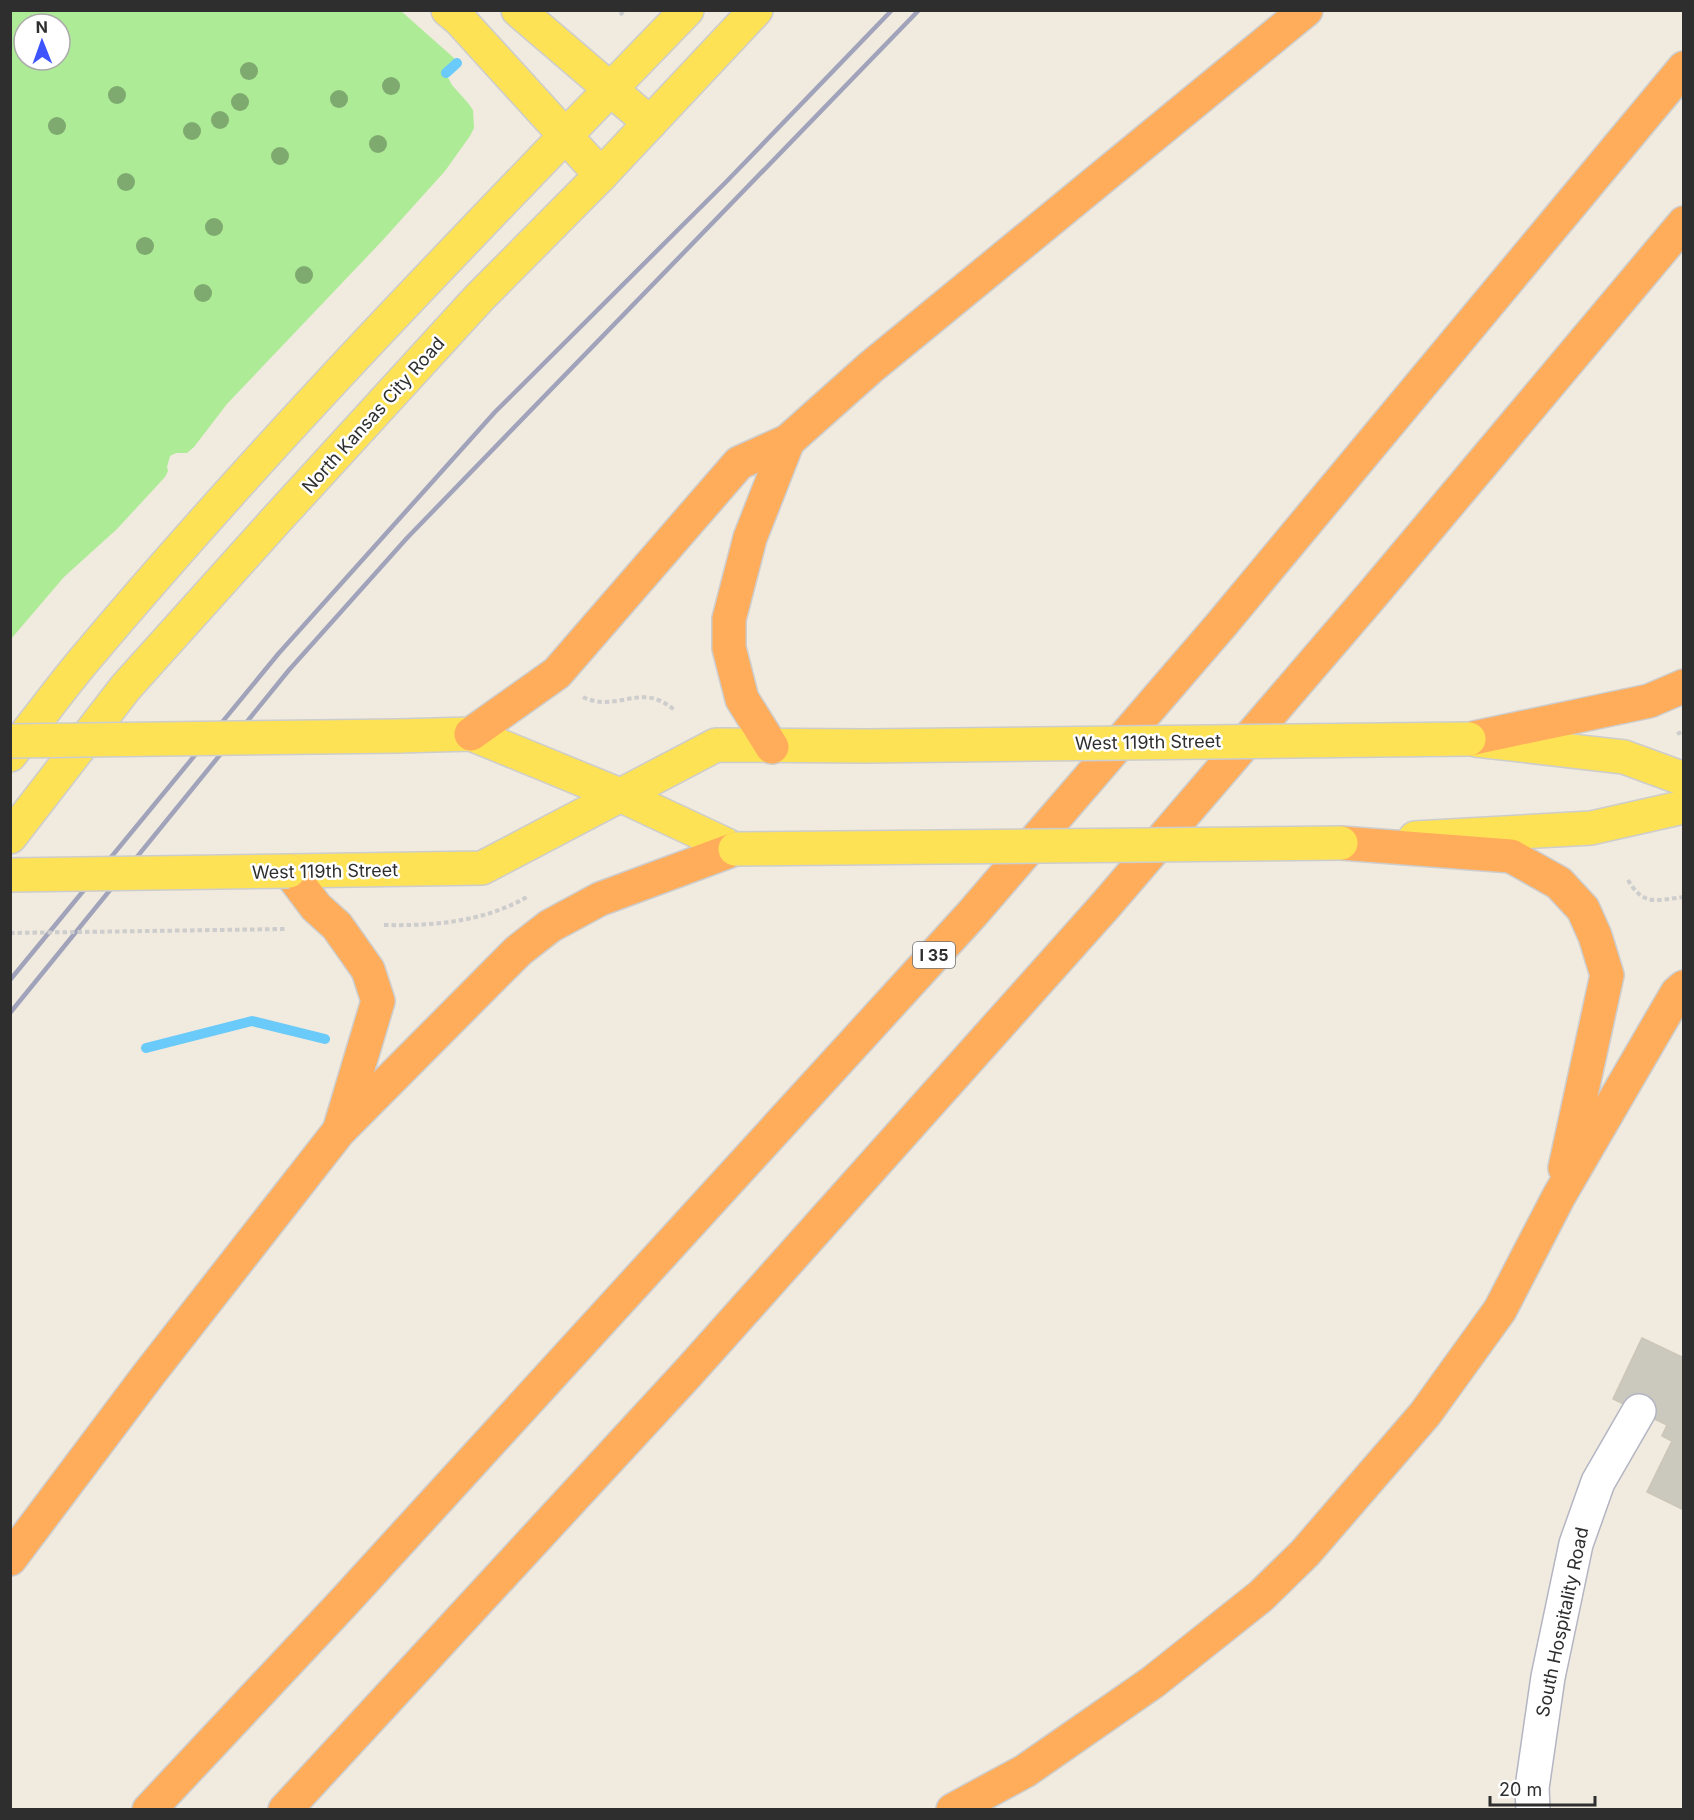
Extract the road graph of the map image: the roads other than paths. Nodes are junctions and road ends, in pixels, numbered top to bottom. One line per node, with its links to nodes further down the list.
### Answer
1 (448, 10): 9 (main road)
2 (518, 10): 7 (main road)
3 (687, 10): 7 (main road)
4 (756, 10): 8 (main road, North Kansas City Road)
5 (1306, 10): 12 (highway)
6 (1683, 68): 32 (highway, I 35)
7 (611, 89): 8 (main road); 9 (main road)
8 (650, 123): 10 (main road, North Kansas City Road)
9 (565, 136): 10 (main road); 18 (main road)
10 (601, 175): 22 (main road, North Kansas City Road)
11 (1683, 223): 33 (highway)
12 (788, 441): 14 (highway); 17 (highway)
13 (1683, 686): 15 (highway)
14 (471, 734): 16 (main road, bridge); 20 (main road)
15 (1469, 739): 17 (main road, West 119th Street, bridge); 19 (main road, West 119th Street)
16 (10, 741)
17 (772, 747): 20 (main road, West 119th Street)
18 (10, 755)
19 (1683, 779)
20 (620, 795): 24 (main road); 25 (main road, West 119th Street)
21 (1683, 807): 23 (main road)
22 (10, 837)
23 (1341, 843): 24 (main road, bridge); 29 (highway)
24 (735, 849): 28 (highway)
25 (289, 871): 26 (main road, West 119th Street, bridge); 28 (highway)
26 (10, 875)
27 (1683, 987): 29 (highway)
28 (339, 1131): 31 (highway)
29 (1559, 1196): 34 (highway)
30 (1639, 1411): 35 (street, South Hospitality Road)
31 (10, 1560)
32 (149, 1809)
33 (285, 1809)
34 (953, 1809)
35 (1533, 1809)

